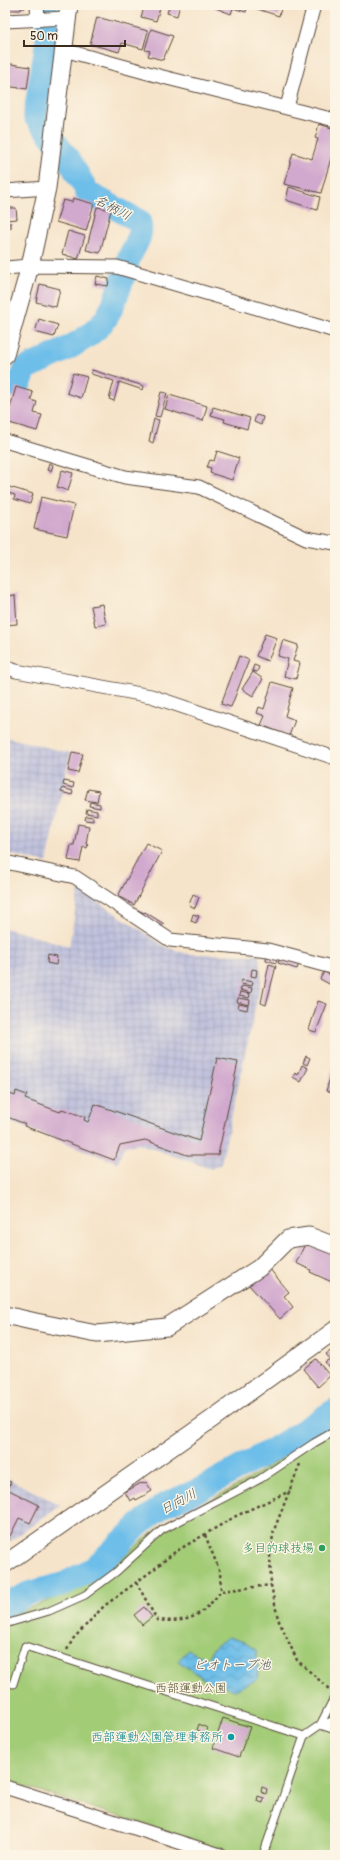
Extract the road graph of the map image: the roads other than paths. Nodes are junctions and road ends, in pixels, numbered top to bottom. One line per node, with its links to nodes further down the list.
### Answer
1 (37, 5): 4 (street)
2 (314, 5): 7 (street)
3 (63, 14): 4 (street); 6 (street)
4 (38, 20): 5 (street)
5 (5, 21)
6 (64, 50): 7 (street); 9 (street)
7 (287, 107): 8 (street)
8 (335, 120)
9 (47, 188): 10 (street); 11 (street)
10 (5, 191)
11 (30, 266): 12 (street); 13 (street); 14 (street)
12 (5, 268)
13 (335, 331)
14 (6, 348)
15 (5, 441): 16 (street)
16 (335, 543)
17 (5, 667): 18 (street)
18 (335, 758)
19 (5, 862): 20 (street)
20 (335, 968)
21 (335, 1246): 22 (street)
22 (5, 1314)
23 (335, 1330): 25 (street)
24 (335, 1431): 26 (lane)
25 (5, 1564)
26 (5, 1624)
27 (14, 1684): 32 (lane)
28 (335, 1696): 30 (lane)
29 (335, 1720): 30 (lane)
30 (320, 1725): 31 (lane); 32 (lane)
31 (335, 1730)
32 (304, 1736): 35 (lane)
33 (5, 1787): 34 (street)
34 (220, 1855)
35 (263, 1855)

